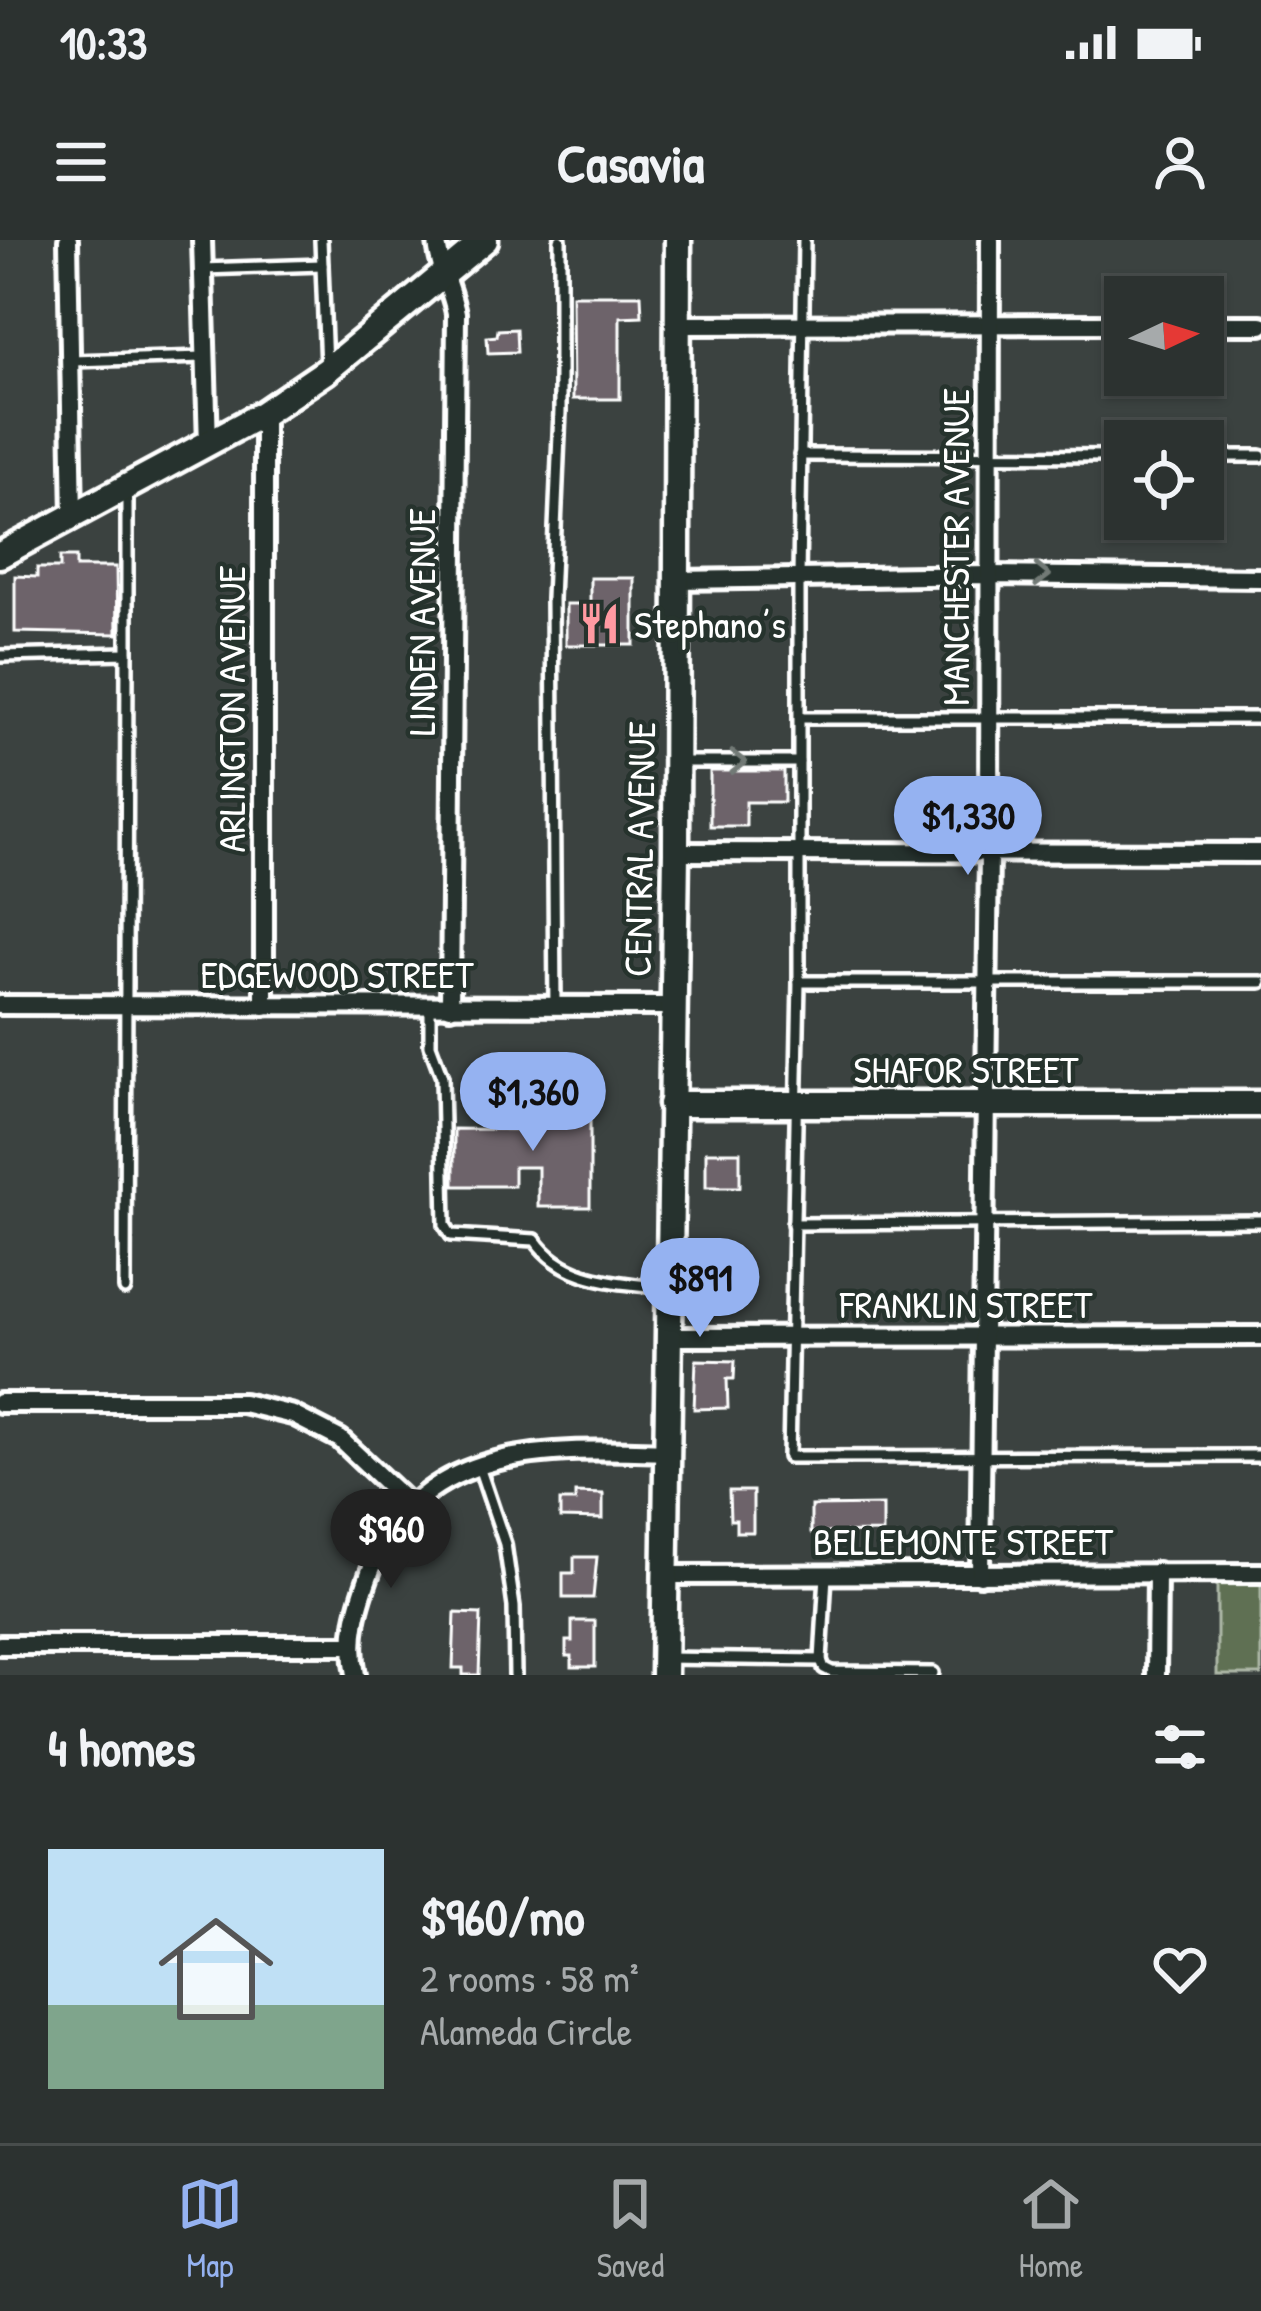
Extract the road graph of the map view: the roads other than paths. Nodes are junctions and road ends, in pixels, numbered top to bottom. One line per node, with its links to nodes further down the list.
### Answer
1 (68, 240): 20 (street)
2 (202, 240): 11 (street)
3 (321, 240): 10 (lane)
4 (437, 240): 12 (street, LINDEN AVENUE)
5 (485, 240): 12 (street)
6 (560, 240): 56 (lane)
7 (679, 240): 18 (street, CENTRAL AVENUE)
8 (804, 240): 15 (lane)
9 (990, 240): 13 (street, MANCHESTER AVENUE)
10 (322, 265): 11 (lane); 21 (lane)
11 (202, 269): 19 (street)
12 (444, 272): 21 (street); 55 (street, LINDEN AVENUE)
13 (990, 324): 14 (street); 15 (street); 25 (street, MANCHESTER AVENUE)
14 (1104, 324)
15 (803, 325): 18 (street); 24 (lane)
16 (1224, 325): 17 (street)
17 (1261, 325)
18 (678, 326): 35 (street, CENTRAL AVENUE)
19 (204, 357): 20 (lane); 23 (street)
20 (70, 362): 30 (street)
21 (326, 371): 22 (street)
22 (264, 413): 23 (street); 51 (street, ARLINGTON AVENUE)
23 (208, 445): 29 (street)
24 (800, 454): 25 (lane); 33 (lane)
25 (989, 456): 26 (lane); 32 (street, MANCHESTER AVENUE)
26 (1104, 456)
27 (1224, 456): 28 (lane)
28 (1261, 456)
29 (128, 486): 30 (street); 36 (lane)
30 (73, 518): 31 (street)
31 (0, 555)
32 (990, 575): 33 (street); 34 (street, one-way to 34); 40 (street, MANCHESTER AVENUE)
33 (799, 578): 35 (street); 38 (lane)
34 (1261, 578)
35 (676, 580): 41 (street, CENTRAL AVENUE)
36 (127, 653): 37 (lane); 54 (lane)
37 (0, 656)
38 (800, 718): 40 (lane); 42 (lane)
39 (1261, 718): 40 (lane)
40 (987, 719): 45 (street, MANCHESTER AVENUE)
41 (676, 762): 42 (lane, one-way to 42); 44 (street, CENTRAL AVENUE)
42 (799, 762): 43 (lane)
43 (798, 850): 44 (street); 45 (street); 47 (lane)
44 (676, 851): 53 (street, CENTRAL AVENUE)
45 (989, 852): 46 (street); 49 (street, MANCHESTER AVENUE)
46 (1261, 854)
47 (799, 982): 49 (lane); 60 (lane)
48 (1261, 982): 49 (lane)
49 (986, 983): 59 (street, MANCHESTER AVENUE)
50 (0, 1005): 54 (street, EDGEWOOD STREET)
51 (264, 1006): 52 (street, EDGEWOOD STREET); 54 (street, EDGEWOOD STREET)
52 (430, 1006): 55 (street, EDGEWOOD STREET); 64 (lane)
53 (673, 1006): 56 (street, EDGEWOOD STREET); 58 (street, CENTRAL AVENUE)
54 (125, 1007): 65 (lane)
55 (451, 1007): 56 (street, EDGEWOOD STREET)
56 (555, 1009)
57 (1261, 1104): 59 (street, SHAFOR STREET)
58 (671, 1105): 60 (street, SHAFOR STREET); 64 (street, CENTRAL AVENUE)
59 (985, 1105): 60 (street, SHAFOR STREET); 61 (street, MANCHESTER AVENUE)
60 (795, 1106): 63 (lane)
61 (984, 1220): 62 (lane); 63 (lane); 69 (street, MANCHESTER AVENUE)
62 (1261, 1221)
63 (793, 1224): 66 (lane)
64 (670, 1288): 68 (street, CENTRAL AVENUE)
65 (124, 1289)
66 (790, 1336): 68 (street, FRANKLIN STREET); 69 (street, FRANKLIN STREET); 72 (lane)
67 (1261, 1336): 69 (street, FRANKLIN STREET)
68 (670, 1337): 71 (street, CENTRAL AVENUE)
69 (984, 1338): 72 (street, MANCHESTER AVENUE)
70 (0, 1403): 75 (street)
71 (668, 1451): 74 (street); 78 (street, CENTRAL AVENUE)
72 (984, 1454): 73 (lane); 80 (street, MANCHESTER AVENUE)
73 (1261, 1456)
74 (478, 1464): 75 (street); 87 (lane)
75 (412, 1507): 82 (street)
76 (1156, 1572): 77 (street, BELLEMONTE STREET); 80 (street, BELLEMONTE STREET); 88 (street)
77 (1261, 1573)
78 (666, 1575): 79 (street, BELLEMONTE STREET); 84 (street, CENTRAL AVENUE)
79 (826, 1575): 80 (street, BELLEMONTE STREET); 83 (lane)
80 (980, 1575)
81 (0, 1645): 82 (street)
82 (350, 1645): 86 (street)
83 (821, 1660): 84 (lane); 85 (lane)
84 (664, 1666)
85 (933, 1673)
86 (356, 1675)
87 (515, 1675)
88 (1156, 1675)

